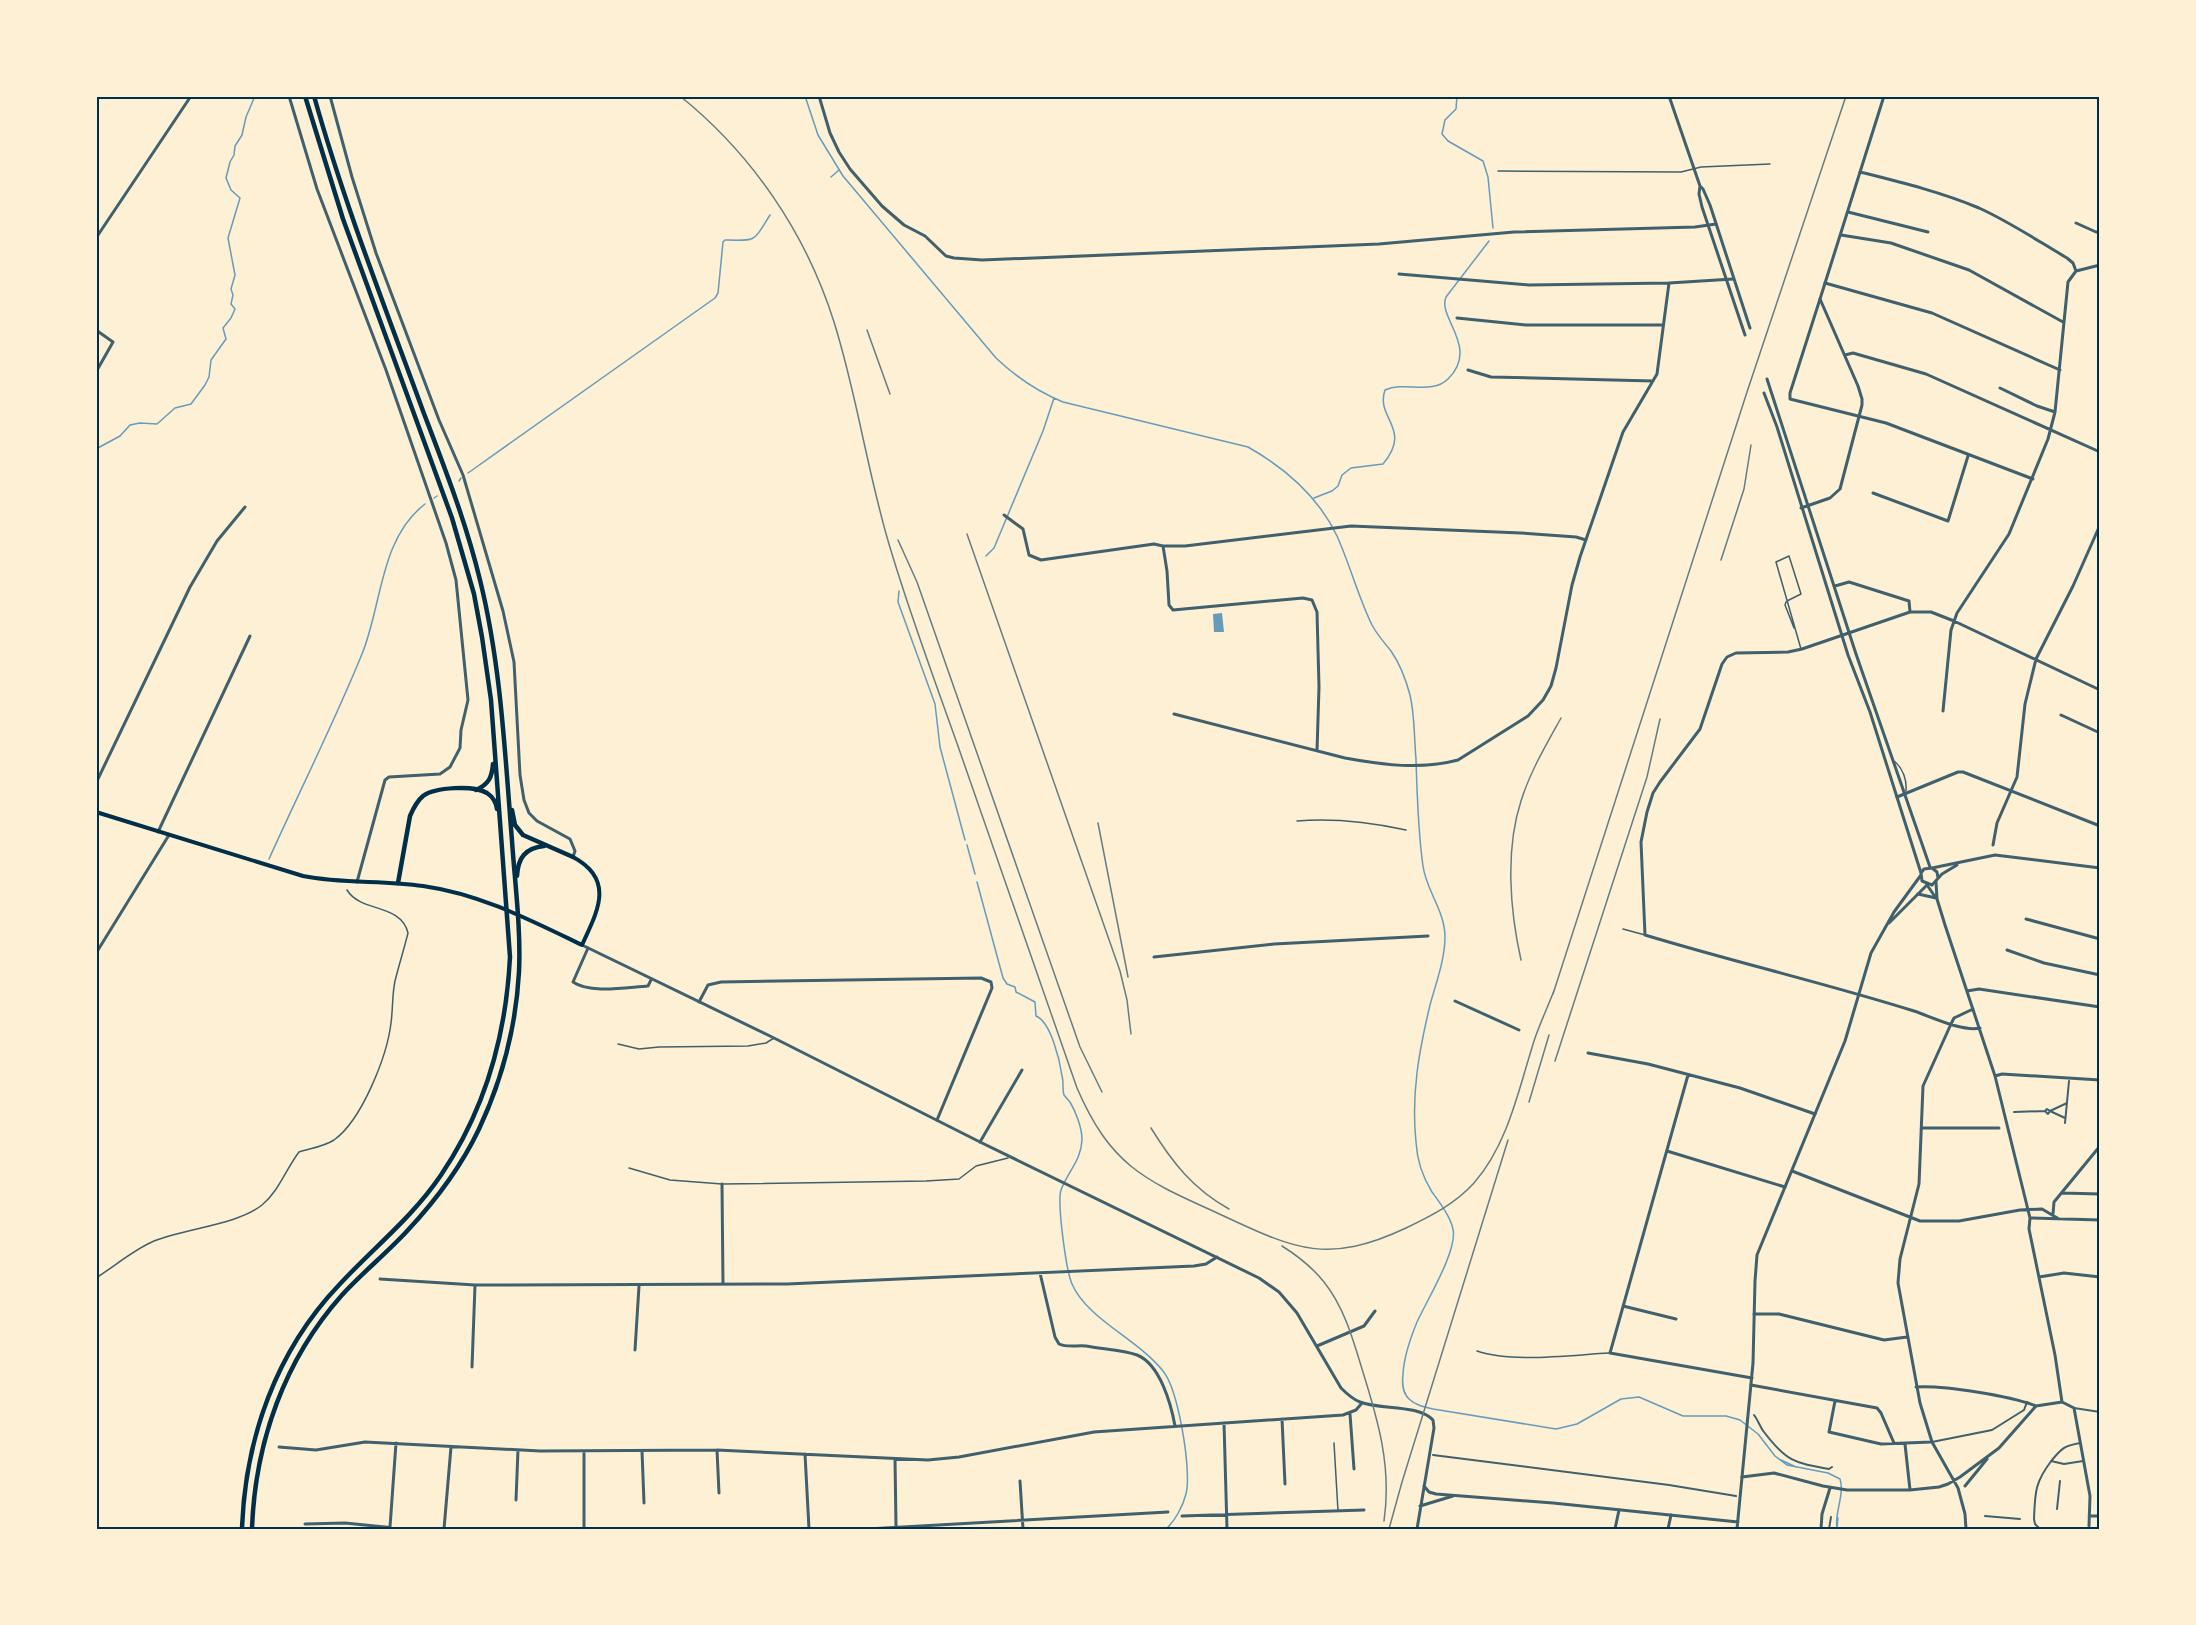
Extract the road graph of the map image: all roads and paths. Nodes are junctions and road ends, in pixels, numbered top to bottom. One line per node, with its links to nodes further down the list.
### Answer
1 (191, 96): 21 (street)
2 (288, 96): 95 (street)
3 (305, 96): 72 (main road)
4 (314, 96): 78 (main road)
5 (330, 96): 89 (street)
6 (819, 96): 17 (street)
7 (1670, 96): 10 (street)
8 (1884, 96): 12 (street)
9 (1770, 164): 10 (lane)
10 (1694, 169): 11 (lane); 13 (street)
11 (1498, 171)
12 (1860, 172): 14 (street); 23 (street)
13 (1700, 186): 16 (street); 17 (street)
14 (1848, 212): 18 (street); 20 (street)
15 (2076, 223): 19 (street)
16 (1716, 224): 17 (street); 25 (street)
17 (1708, 226): 26 (street)
18 (1928, 232)
19 (2100, 232)
20 (1841, 235): 28 (street); 31 (street)
21 (96, 238)
22 (2100, 265): 23 (street)
23 (2076, 271): 31 (street)
24 (1399, 274): 27 (street)
25 (1733, 279): 26 (street); 33 (street)
26 (1727, 281): 27 (street); 35 (street)
27 (1669, 283): 32 (street)
28 (1825, 283): 29 (street); 38 (street)
29 (1820, 299): 36 (street); 45 (street)
30 (1457, 318): 32 (street)
31 (2063, 322): 38 (street)
32 (1663, 325): 41 (street)
33 (1750, 328)
34 (96, 330): 39 (street)
35 (1745, 335)
36 (1845, 355): 45 (street); 46 (street)
37 (1468, 370): 41 (street)
38 (2060, 370): 44 (street)
39 (96, 372)
40 (1767, 379): 51 (street)
41 (1653, 381): 56 (street)
42 (2000, 388): 44 (street)
43 (1764, 393): 53 (street)
44 (2055, 412): 46 (street)
45 (1859, 415): 48 (street); 51 (street)
46 (2051, 430): 47 (street); 49 (street)
47 (2100, 452)
48 (1968, 455): 49 (street); 50 (street)
49 (2033, 479): 61 (street)
50 (1873, 493)
51 (1808, 506): 53 (street); 58 (street)
52 (245, 507): 74 (street)
53 (1801, 508): 63 (street)
54 (1006, 516): 57 (street)
55 (2100, 525): 66 (street)
56 (1586, 540): 57 (street); 73 (street)
57 (1162, 546): 73 (street)
58 (1835, 586): 60 (street); 62 (street)
59 (1787, 601): 59 (lane); 65 (lane)
60 (1910, 612): 61 (street); 62 (street)
61 (1954, 621): 66 (street); 68 (street)
62 (1850, 632): 63 (street); 77 (street)
63 (1843, 634): 65 (street); 79 (street)
64 (250, 636): 85 (street)
65 (1802, 649): 106 (street)
66 (2036, 659): 67 (street); 76 (street)
67 (2100, 690)
68 (1943, 711)
69 (1174, 714): 73 (street)
70 (2061, 716): 71 (street)
71 (2100, 733)
72 (495, 749): 75 (main road); 82 (main road)
73 (1317, 751)
74 (96, 783)
75 (476, 790): 82 (main road); 97 (main road)
76 (2012, 791): 77 (street); 83 (street); 87 (street)
77 (1905, 795): 79 (street); 92 (street)
78 (508, 796): 88 (main road); 100 (main road)
79 (1897, 797): 93 (street)
80 (96, 812): 85 (main road)
81 (1297, 821): 84 (lane)
82 (501, 823): 252 (main road)
83 (2100, 826)
84 (1406, 830)
85 (158, 832): 86 (main road)
86 (169, 835): 95 (main road); 111 (street)
87 (1993, 845)
88 (545, 846): 89 (main road); 100 (main road)
89 (573, 857): 109 (main road)
90 (1959, 864): 91 (street); 92 (street); 94 (street)
91 (2100, 867)
92 (1931, 868): 93 (street); 94 (street)
93 (1921, 874): 98 (street); 104 (street)
94 (1938, 878): 96 (street)
95 (357, 882): 97 (main road)
96 (1936, 882): 98 (street); 102 (street)
97 (398, 883): 109 (main road)
98 (1927, 885): 101 (street); 102 (street)
99 (347, 890): 162 (lane)
100 (515, 891): 253 (main road)
101 (1918, 894): 102 (street); 104 (street)
102 (1936, 899): 116 (street)
103 (2026, 919): 108 (street)
104 (1888, 924): 117 (street)
105 (1623, 929): 106 (lane)
106 (1645, 934): 117 (street)
107 (1428, 936): 113 (street)
108 (2100, 939)
109 (582, 945): 110 (street)
110 (588, 948): 115 (street); 115 (street)
111 (98, 950)
112 (2007, 950): 114 (street)
113 (1154, 957)
114 (2100, 975)
115 (651, 980): 119 (street)
116 (1967, 991): 120 (street); 121 (street)
117 (1859, 994): 122 (street); 136 (street)
118 (1455, 1001): 124 (street)
119 (699, 1002): 125 (street); 138 (street)
120 (2100, 1007)
121 (1973, 1009): 122 (street); 123 (street)
122 (1951, 1024): 123 (street); 140 (street)
123 (1980, 1028): 130 (street)
124 (1519, 1030)
125 (775, 1038): 126 (lane); 138 (street)
126 (618, 1044)
127 (1588, 1053): 129 (street)
128 (1022, 1070): 142 (street)
129 (1688, 1075): 136 (street); 144 (street)
130 (1995, 1076): 131 (street); 152 (street)
131 (2100, 1080)
132 (2069, 1081): 133 (street)
133 (2067, 1103): 134 (street); 137 (street)
134 (2050, 1111): 135 (street); 137 (street)
135 (2014, 1112)
136 (1815, 1114): 147 (street)
137 (2066, 1118): 139 (street)
138 (937, 1120): 142 (street)
139 (2065, 1123)
140 (1921, 1128): 141 (street); 154 (street)
141 (1999, 1128)
142 (980, 1142): 145 (street)
143 (2100, 1146): 150 (street)
144 (1667, 1151): 149 (street); 167 (street)
145 (1012, 1157): 148 (lane); 158 (street)
146 (629, 1167): 148 (lane)
147 (1792, 1172): 149 (street); 154 (street)
148 (722, 1184): 165 (street)
149 (1786, 1187): 169 (street)
150 (2062, 1192): 151 (street); 153 (street)
151 (2100, 1194)
152 (2027, 1210): 153 (street); 154 (street); 155 (street)
153 (2053, 1215): 156 (street)
154 (1910, 1217): 171 (street)
155 (2030, 1218): 156 (street); 160 (street)
156 (2059, 1219): 157 (street)
157 (2100, 1220)
158 (1217, 1257): 159 (street); 172 (street)
159 (1041, 1273): 165 (street); 191 (street)
160 (2038, 1277): 161 (street); 182 (street)
161 (2100, 1277)
162 (96, 1278)
163 (380, 1279): 164 (street)
164 (475, 1285): 166 (street); 176 (street)
165 (723, 1285): 166 (street)
166 (639, 1286): 173 (street)
167 (1623, 1306): 170 (street); 175 (street)
168 (1376, 1311): 172 (street)
169 (1754, 1314): 171 (street); 177 (street)
170 (1676, 1319)
171 (1907, 1337): 179 (street)
172 (1316, 1347): 183 (street)
173 (635, 1350)
174 (1477, 1351): 175 (lane)
175 (1610, 1353): 177 (street)
176 (472, 1367)
177 (1752, 1378): 178 (street)
178 (1751, 1385): 180 (street); 214 (street)
179 (1916, 1387): 181 (street); 192 (street)
180 (1835, 1401): 195 (street); 195 (street)
181 (2027, 1402): 184 (street); 192 (street)
182 (2062, 1402): 184 (street); 185 (street)
183 (1362, 1403): 187 (street); 219 (street)
184 (2036, 1406): 206 (street)
185 (2074, 1408): 186 (street); 197 (street)
186 (2100, 1412)
187 (1350, 1413): 189 (street); 213 (street)
188 (1754, 1415): 211 (street)
189 (1282, 1419): 190 (street); 218 (street)
190 (1224, 1423): 191 (street); 234 (street)
191 (1176, 1426): 207 (street)
192 (1932, 1442): 196 (street); 215 (street)
193 (396, 1443): 198 (street); 199 (street); 248 (street)
194 (1334, 1443): 232 (lane)
195 (1894, 1443): 196 (street)
196 (1905, 1443): 222 (street)
197 (2080, 1443): 208 (street); 209 (street)
198 (451, 1446): 200 (street); 255 (street)
199 (279, 1447)
200 (518, 1450): 202 (street); 226 (street)
201 (717, 1450): 203 (street); 204 (street); 223 (street)
202 (584, 1451): 203 (street); 256 (street)
203 (642, 1451): 227 (street)
204 (806, 1454): 207 (street); 257 (street)
205 (1433, 1455): 225 (street)
206 (1990, 1455): 215 (street); 220 (street)
207 (895, 1459): 246 (street)
208 (2051, 1461): 210 (street); 250 (street)
209 (2083, 1461): 210 (street); 238 (street)
210 (2064, 1464): 212 (street)
211 (1832, 1467)
212 (2061, 1468)
213 (1354, 1469)
214 (1742, 1477): 221 (street); 244 (street)
215 (1955, 1480): 222 (street); 267 (street)
216 (1020, 1481): 242 (street)
217 (2060, 1481): 229 (street)
218 (1285, 1484)
219 (1424, 1486): 224 (street); 228 (street)
220 (1965, 1486)
221 (1830, 1488): 222 (street); 265 (street)
222 (1911, 1490)
223 (719, 1493)
224 (1455, 1495): 228 (street); 231 (street)
225 (1736, 1496)
226 (516, 1500)
227 (645, 1503)
228 (1420, 1506): 261 (street)
229 (2057, 1509)
230 (1364, 1510): 232 (street)
231 (1619, 1510): 235 (street); 262 (street)
232 (1338, 1511): 234 (street)
233 (1168, 1512): 242 (street)
234 (1227, 1515): 236 (street); 260 (street)
235 (1671, 1515): 244 (street); 263 (street)
236 (1182, 1516)
237 (1985, 1516): 241 (street)
238 (2089, 1516): 239 (street); 247 (street)
239 (2100, 1516)
240 (1831, 1517): 266 (street)
241 (2020, 1519)
242 (1022, 1521): 249 (street); 259 (street)
243 (2055, 1521): 251 (street)
244 (1738, 1522): 264 (street)
245 (305, 1524): 248 (street)
246 (896, 1526): 249 (street); 258 (street)
247 (2089, 1526): 268 (street)
248 (390, 1527): 254 (street)
249 (958, 1527)
250 (2039, 1528): 251 (street)
251 (2055, 1528): 268 (street)
252 (242, 1529)
253 (252, 1529)
254 (405, 1529)
255 (444, 1529)
256 (584, 1529)
257 (809, 1529)
258 (867, 1529)
259 (1023, 1529)
260 (1227, 1529)
261 (1417, 1529)
262 (1616, 1529)
263 (1668, 1529)
264 (1737, 1529)
265 (1821, 1529)
266 (1829, 1529)
267 (1966, 1529)
268 (2083, 1529)

